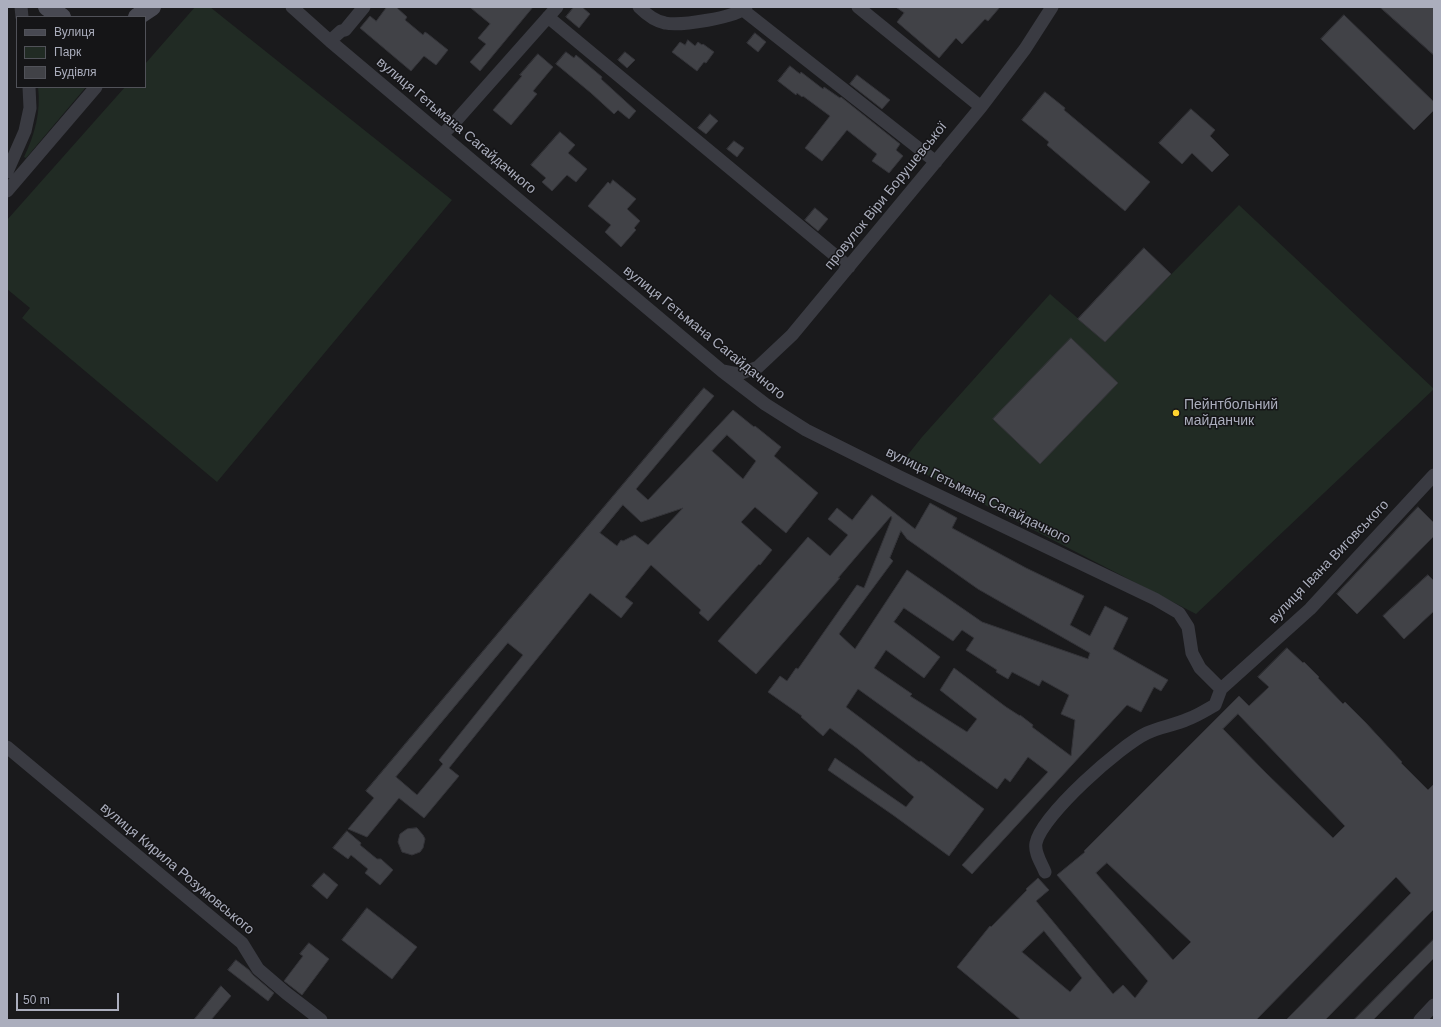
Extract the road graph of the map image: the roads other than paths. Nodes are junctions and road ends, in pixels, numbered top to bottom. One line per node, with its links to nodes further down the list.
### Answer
1 (47, 7): 10 (main road)
2 (152, 7): 11 (main road); 13 (street)
3 (292, 7): 14 (street, вулиця Гетьмана Сагайдачного)
4 (364, 7): 14 (street)
5 (557, 7): 12 (street)
6 (638, 7): 9 (street)
7 (858, 7): 17 (street)
8 (1052, 7): 17 (street, провулок Віри Борушевської)
9 (744, 9): 19 (street)
10 (60, 16)
11 (138, 16)
12 (548, 17): 18 (street); 22 (street)
13 (146, 19)
14 (330, 41): 18 (street, вулиця Гетьмана Сагайдачного)
15 (29, 88): 20 (street)
16 (95, 88): 21 (street)
17 (981, 107): 19 (street, провулок Віри Борушевської)
18 (442, 135): 23 (street, вулиця Гетьмана Сагайдачного)
19 (936, 162): 22 (street, провулок Віри Борушевської)
20 (7, 172)
21 (7, 191)
22 (849, 267): 23 (street, провулок Віри Борушевської)
23 (722, 371): 25 (street, вулиця Гетьмана Сагайдачного)
24 (1434, 475): 25 (street, вулиця Івана Виговського)
25 (1222, 689): 27 (street, вулиця Івана Виговського)
26 (7, 747): 29 (street, вулиця Кирила Розумовського)
27 (1045, 872)
28 (1434, 1005): 30 (street)
29 (321, 1020)
30 (1420, 1020)

